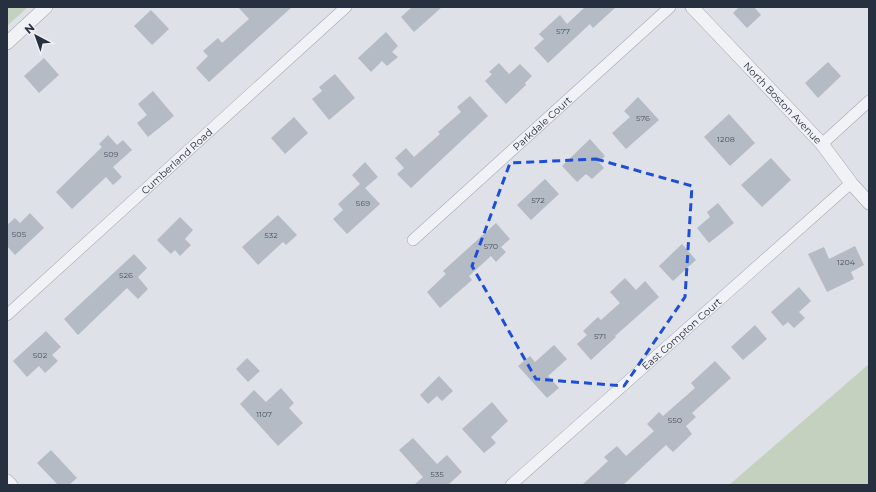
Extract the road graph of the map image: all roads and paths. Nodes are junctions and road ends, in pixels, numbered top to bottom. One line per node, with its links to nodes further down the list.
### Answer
1 (46, 7): 5 (street)
2 (346, 7): 11 (street, Cumberland Road)
3 (670, 7): 10 (street, Parkdale Court)
4 (692, 7): 7 (street, North Boston Avenue)
5 (7, 43)
6 (869, 101): 7 (street)
7 (822, 144): 8 (street, North Boston Avenue)
8 (851, 183): 9 (street, North Boston Avenue); 14 (street, East Compton Court)
9 (869, 203)
10 (413, 240)
11 (7, 315)
12 (7, 481): 13 (street)
13 (10, 485)
14 (511, 485)

